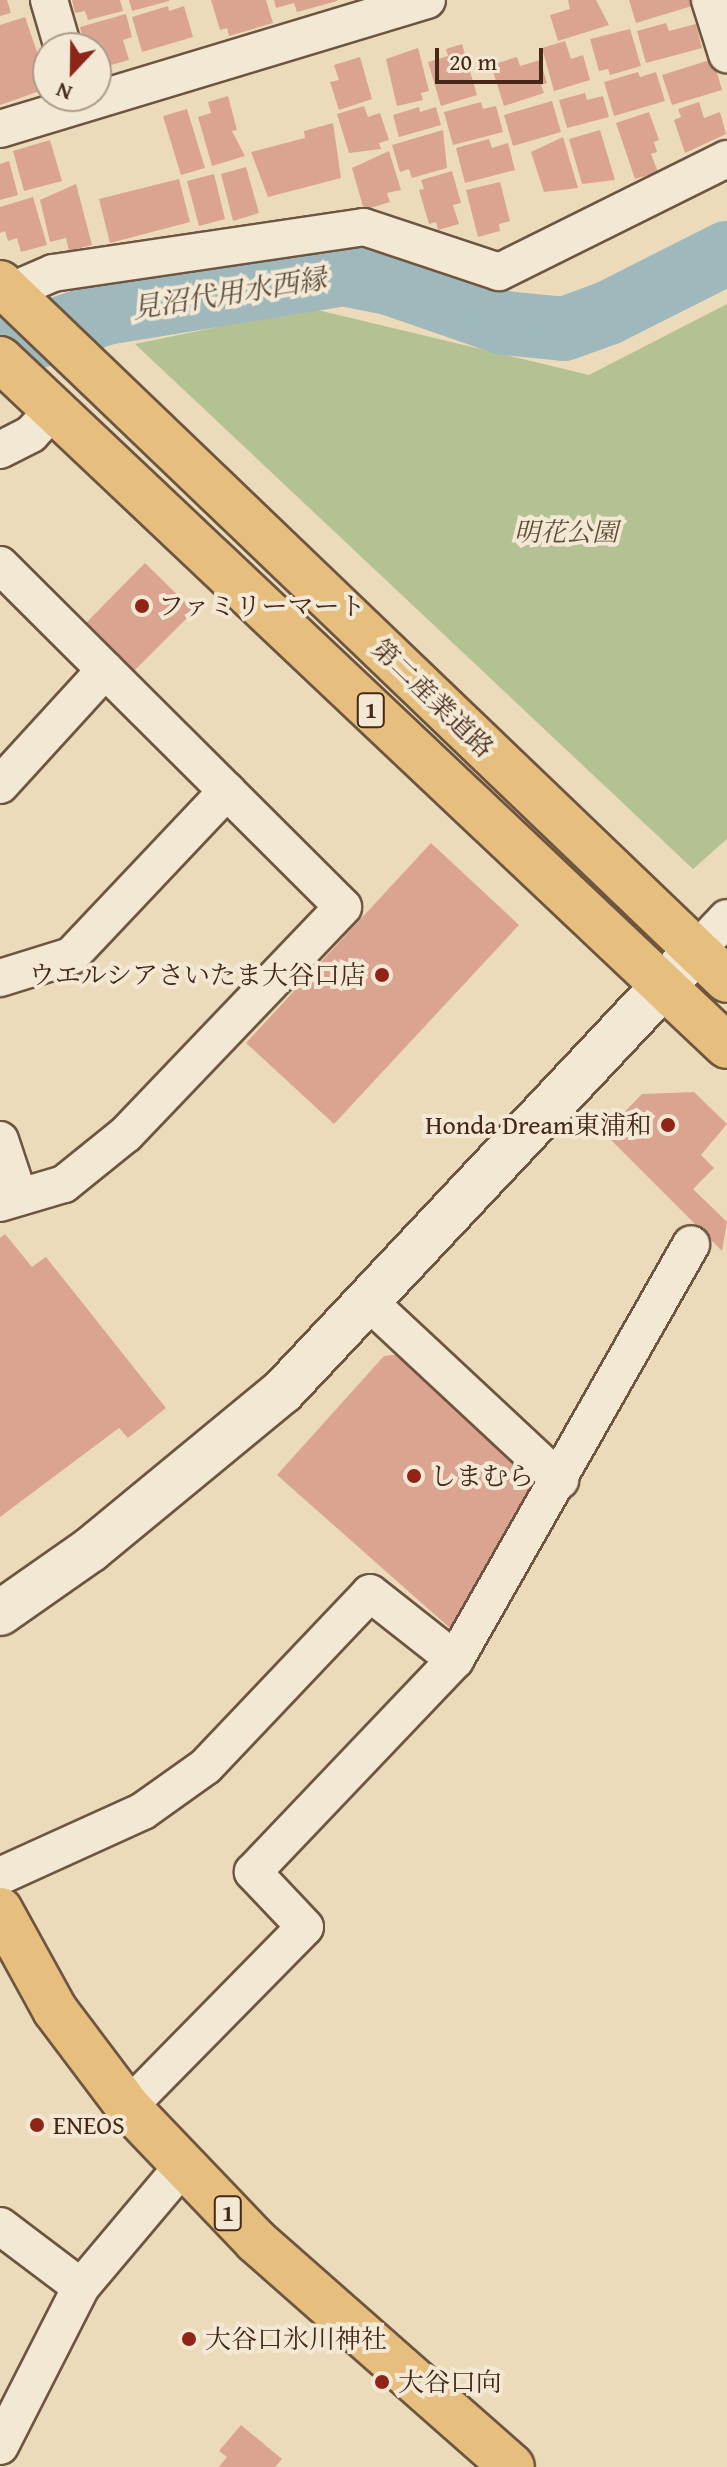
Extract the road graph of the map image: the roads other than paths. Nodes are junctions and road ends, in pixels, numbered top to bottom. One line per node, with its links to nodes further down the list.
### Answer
1 (49, 0): 4 (street)
2 (427, 0): 6 (street)
3 (710, 0): 5 (street)
4 (58, 32)
5 (727, 54)
6 (112, 89)
7 (44, 112): 8 (street)
8 (0, 129)
9 (727, 159): 10 (street)
10 (15, 297): 19 (main road, 第二産業道路 / 1)
11 (8, 366): 12 (main road, 第二産業道路 / 1)
12 (55, 408): 13 (street); 21 (main road, 第二産業道路 / 1)
13 (0, 450)
14 (0, 565): 15 (street)
15 (105, 670): 16 (street); 17 (street)
16 (0, 785)
17 (227, 791): 20 (street); 24 (street)
18 (727, 918): 19 (street)
19 (712, 965): 21 (street)
20 (0, 978)
21 (663, 988): 22 (main road, 第二産業道路 / 1); 26 (street)
22 (727, 1046)
23 (0, 1140): 24 (street)
24 (9, 1200)
25 (691, 1244): 27 (street)
26 (370, 1303): 27 (street); 28 (street)
27 (560, 1480): 29 (street)
28 (0, 1613)
29 (455, 1660): 30 (street); 32 (street)
30 (0, 1876)
31 (0, 1910): 32 (main road, 1)
32 (128, 2107): 33 (main road, 1)
33 (183, 2166): 35 (street); 37 (main road, 1)
34 (0, 2226): 35 (street)
35 (81, 2287): 36 (street)
36 (0, 2446)
37 (512, 2467)

